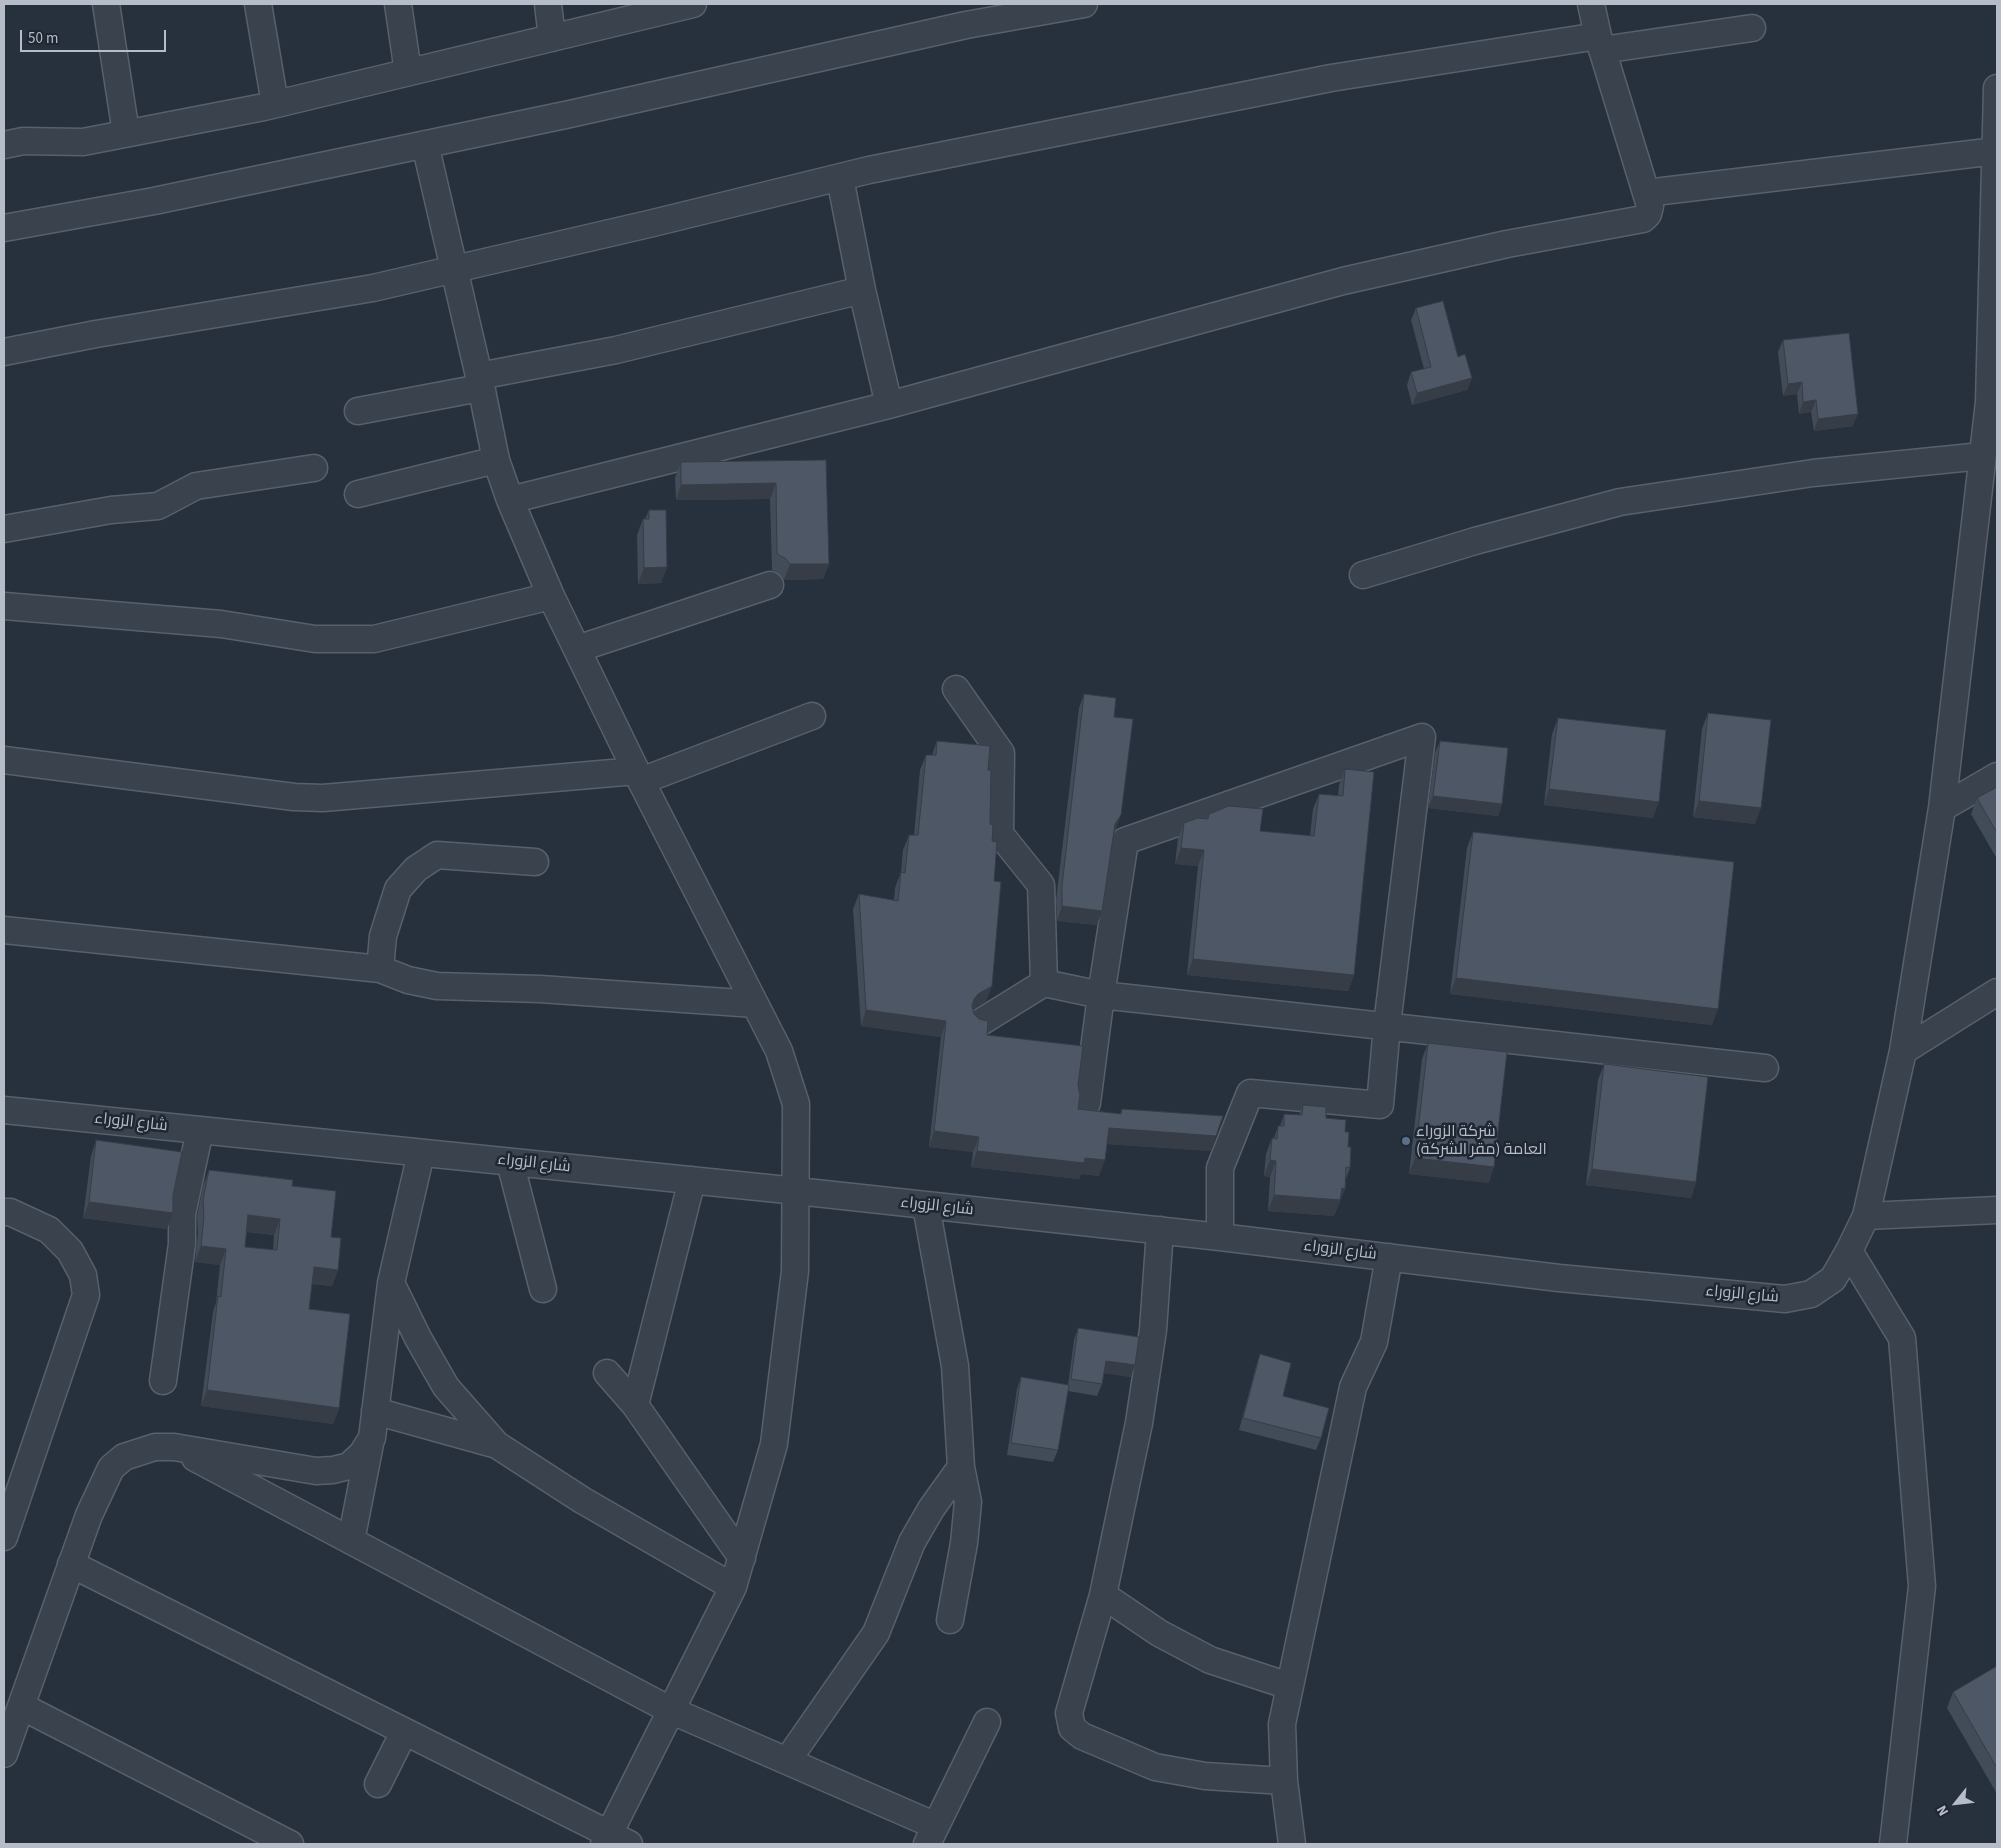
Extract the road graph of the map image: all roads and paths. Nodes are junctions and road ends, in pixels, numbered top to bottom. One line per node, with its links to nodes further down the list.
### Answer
1 (106, 4): 14 (street)
2 (258, 4): 13 (street)
3 (398, 4): 11 (street)
4 (548, 4): 9 (street)
5 (693, 4): 9 (street)
6 (1084, 4): 16 (street)
7 (1591, 4): 10 (street)
8 (1752, 28): 10 (street)
9 (552, 38): 11 (street)
10 (1600, 43): 18 (street); 19 (street)
11 (408, 72): 13 (street)
12 (1997, 88): 17 (street, شارع الزوراء)
13 (275, 104): 14 (street)
14 (126, 133): 15 (street)
15 (4, 144)
16 (425, 144): 20 (street); 21 (street)
17 (1996, 151): 19 (street); 27 (street, شارع الزوراء)
18 (840, 178): 21 (street); 22 (street)
19 (1646, 193): 25 (street)
20 (4, 228)
21 (454, 269): 23 (street); 24 (street)
22 (862, 290): 24 (street); 25 (street)
23 (4, 352)
24 (480, 382): 26 (street); 28 (street)
25 (889, 405): 31 (street)
26 (358, 410)
27 (1982, 456): 33 (street); 43 (street, شارع الزوراء)
28 (496, 460): 30 (street); 31 (street)
29 (314, 468): 32 (street)
30 (358, 494)
31 (510, 500): 35 (street)
32 (4, 529)
33 (1363, 575)
34 (770, 585): 37 (street)
35 (551, 596): 36 (street); 37 (street)
36 (4, 606)
37 (577, 649): 41 (street)
38 (956, 689): 47 (street)
39 (812, 716): 41 (street)
40 (4, 760): 41 (street)
41 (639, 776): 50 (street)
42 (1997, 776): 43 (street)
43 (1942, 808): 53 (street, شارع الزوراء)
44 (535, 862): 46 (street)
45 (4, 930): 46 (street)
46 (380, 969): 50 (street)
47 (1044, 983): 49 (street); 51 (street)
48 (1997, 992): 53 (street)
49 (1101, 995): 52 (street); 52 (street); 55 (street)
50 (755, 1004): 61 (street)
51 (981, 1022)
52 (1387, 1025): 54 (street); 67 (street)
53 (1903, 1051): 65 (street, شارع الزوراء)
54 (1765, 1068)
55 (1087, 1103)
56 (4, 1110): 57 (street, شارع الزوراء)
57 (200, 1130): 58 (street, شارع الزوراء); 73 (street)
58 (421, 1153): 59 (street, شارع الزوراء); 70 (street)
59 (510, 1162): 60 (street, شارع الزوراء); 71 (street)
60 (692, 1180): 61 (street, شارع الزوراء); 74 (street)
61 (797, 1191): 62 (street, شارع الزوراء); 82 (street)
62 (926, 1206): 66 (street, شارع الزوراء); 79 (street)
63 (1997, 1210): 65 (street)
64 (4, 1212): 80 (street)
65 (1866, 1216): 68 (street, شارع الزوراء)
66 (1160, 1230): 67 (street, شارع الزوراء); 85 (street)
67 (1220, 1237): 69 (street, شارع الزوراء)
68 (1849, 1251): 69 (street, شارع الزوراء); 100 (street)
69 (1389, 1257): 87 (street)
70 (391, 1284): 75 (street); 77 (street)
71 (543, 1289)
72 (607, 1373): 74 (street)
73 (163, 1381)
74 (635, 1404): 82 (street)
75 (375, 1411): 76 (street); 77 (street)
76 (372, 1438): 78 (street); 81 (street)
77 (497, 1445): 84 (street)
78 (174, 1447): 81 (street); 83 (street)
79 (961, 1467): 86 (street); 93 (street)
80 (4, 1536)
81 (351, 1541): 89 (street)
82 (742, 1558): 84 (street)
83 (72, 1564): 88 (street); 91 (street)
84 (733, 1587): 89 (street)
85 (1103, 1595): 87 (street); 94 (street)
86 (950, 1620)
87 (1289, 1686): 94 (street)
88 (21, 1706): 92 (street); 98 (street)
89 (670, 1710): 93 (street); 97 (street)
90 (986, 1722): 96 (street)
91 (404, 1732): 95 (street); 97 (street)
92 (4, 1754)
93 (787, 1761): 96 (street)
94 (1284, 1781): 99 (street)
95 (378, 1784)
96 (931, 1835)
97 (614, 1841)
98 (290, 1844)
99 (1292, 1844)
100 (1893, 1844)

